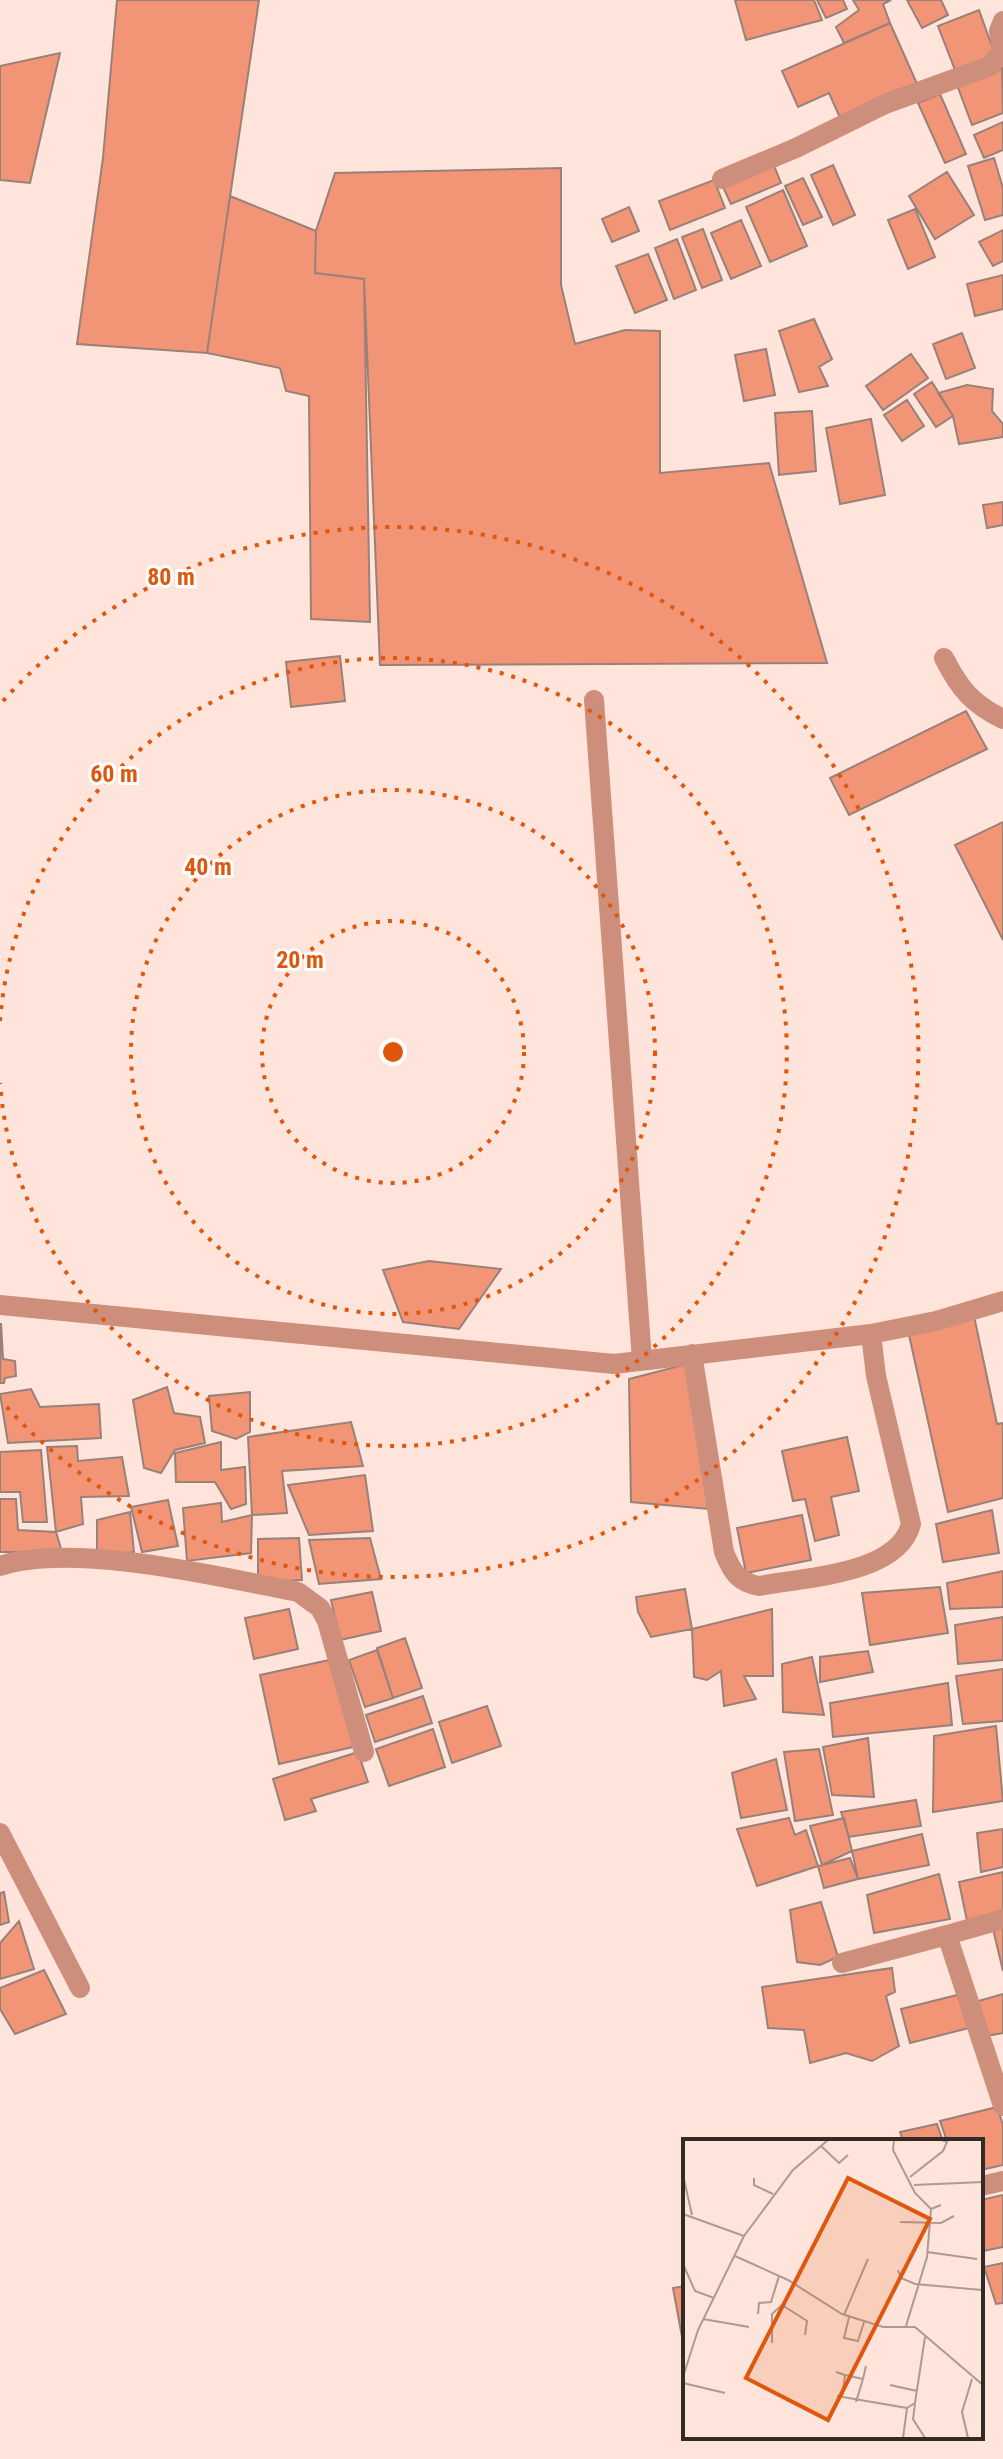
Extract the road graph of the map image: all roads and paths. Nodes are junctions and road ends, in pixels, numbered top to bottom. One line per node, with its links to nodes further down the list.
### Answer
1 (1003, 21): 2 (street)
2 (722, 179)
3 (944, 658): 5 (street)
4 (594, 700): 10 (street)
5 (1003, 719)
6 (1003, 1301): 8 (street)
7 (0, 1305): 10 (street)
8 (871, 1334): 9 (street); 9 (street)
9 (692, 1354): 10 (street)
10 (642, 1360)
11 (0, 1566): 12 (street)
12 (364, 1752)
13 (0, 1833): 17 (street)
14 (1003, 1919): 15 (street)
15 (947, 1935): 16 (street); 18 (street)
16 (842, 1963)
17 (80, 1988)
18 (1003, 2106)
19 (1003, 2181): 20 (street)
20 (983, 2186)

